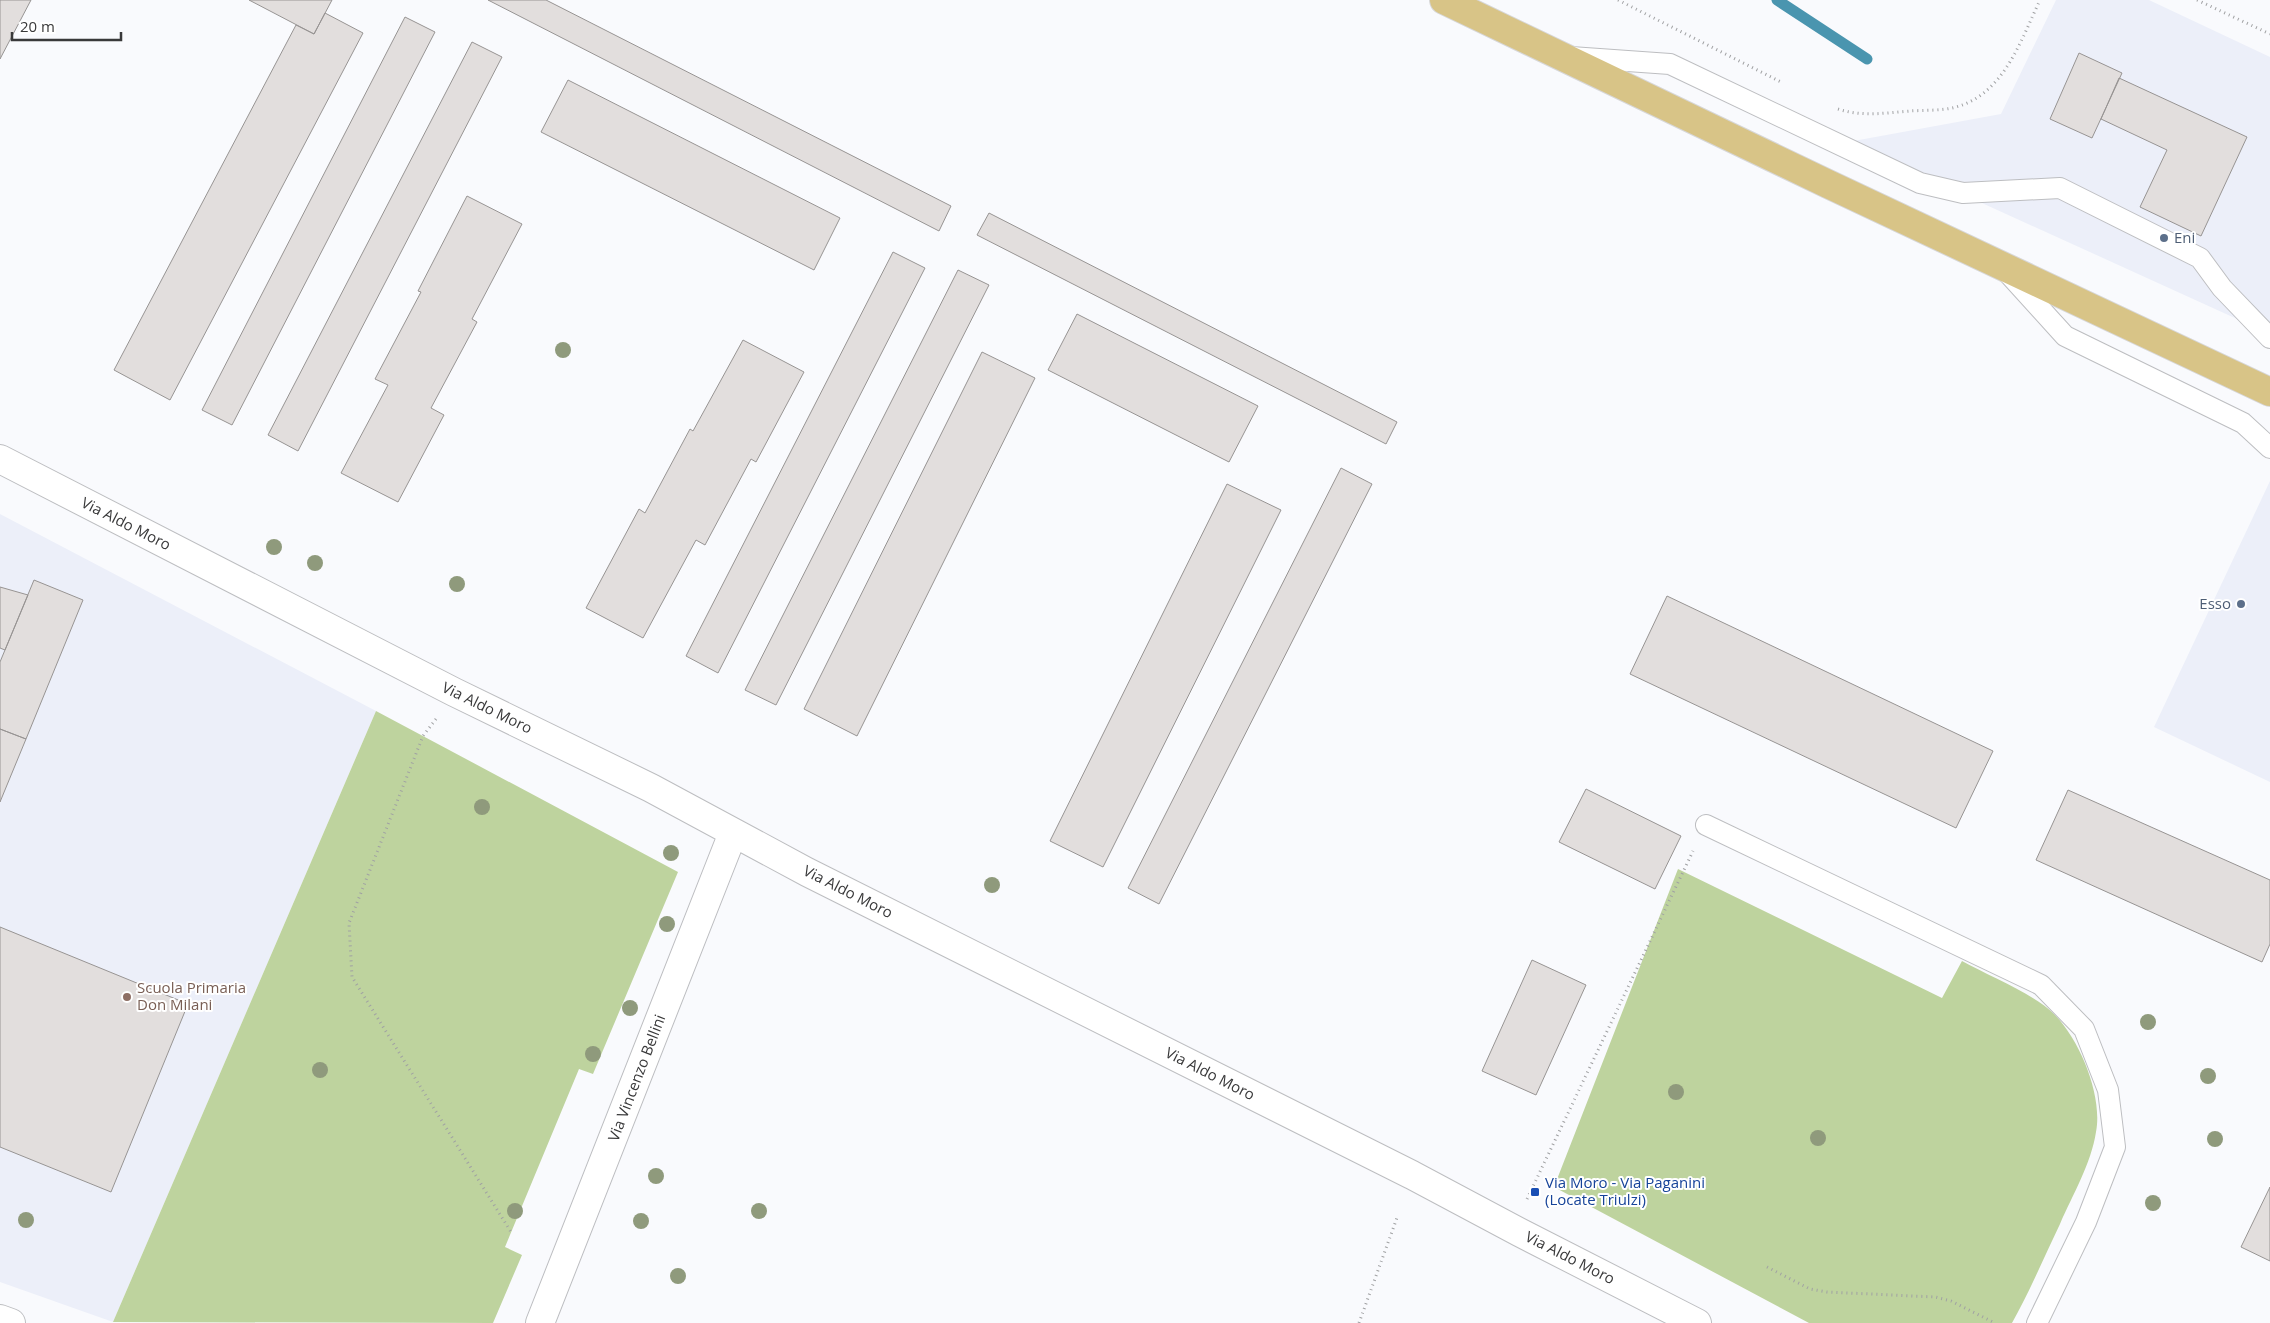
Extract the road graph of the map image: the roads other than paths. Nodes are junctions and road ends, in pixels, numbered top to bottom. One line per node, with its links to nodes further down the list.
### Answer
1 (1444, 0): 2 (highway)
2 (1562, 57): 3 (highway); 4 (lane)
3 (2000, 265): 5 (highway); 6 (lane)
4 (2270, 338)
5 (2270, 392)
6 (2270, 448)
7 (0, 459): 9 (street, Via Aldo Moro)
8 (1706, 825): 12 (lane)
9 (733, 833): 10 (street, Via Vincenzo Bellini); 11 (street, Via Aldo Moro)
10 (540, 1323)
11 (1697, 1323)
12 (2036, 1323)

